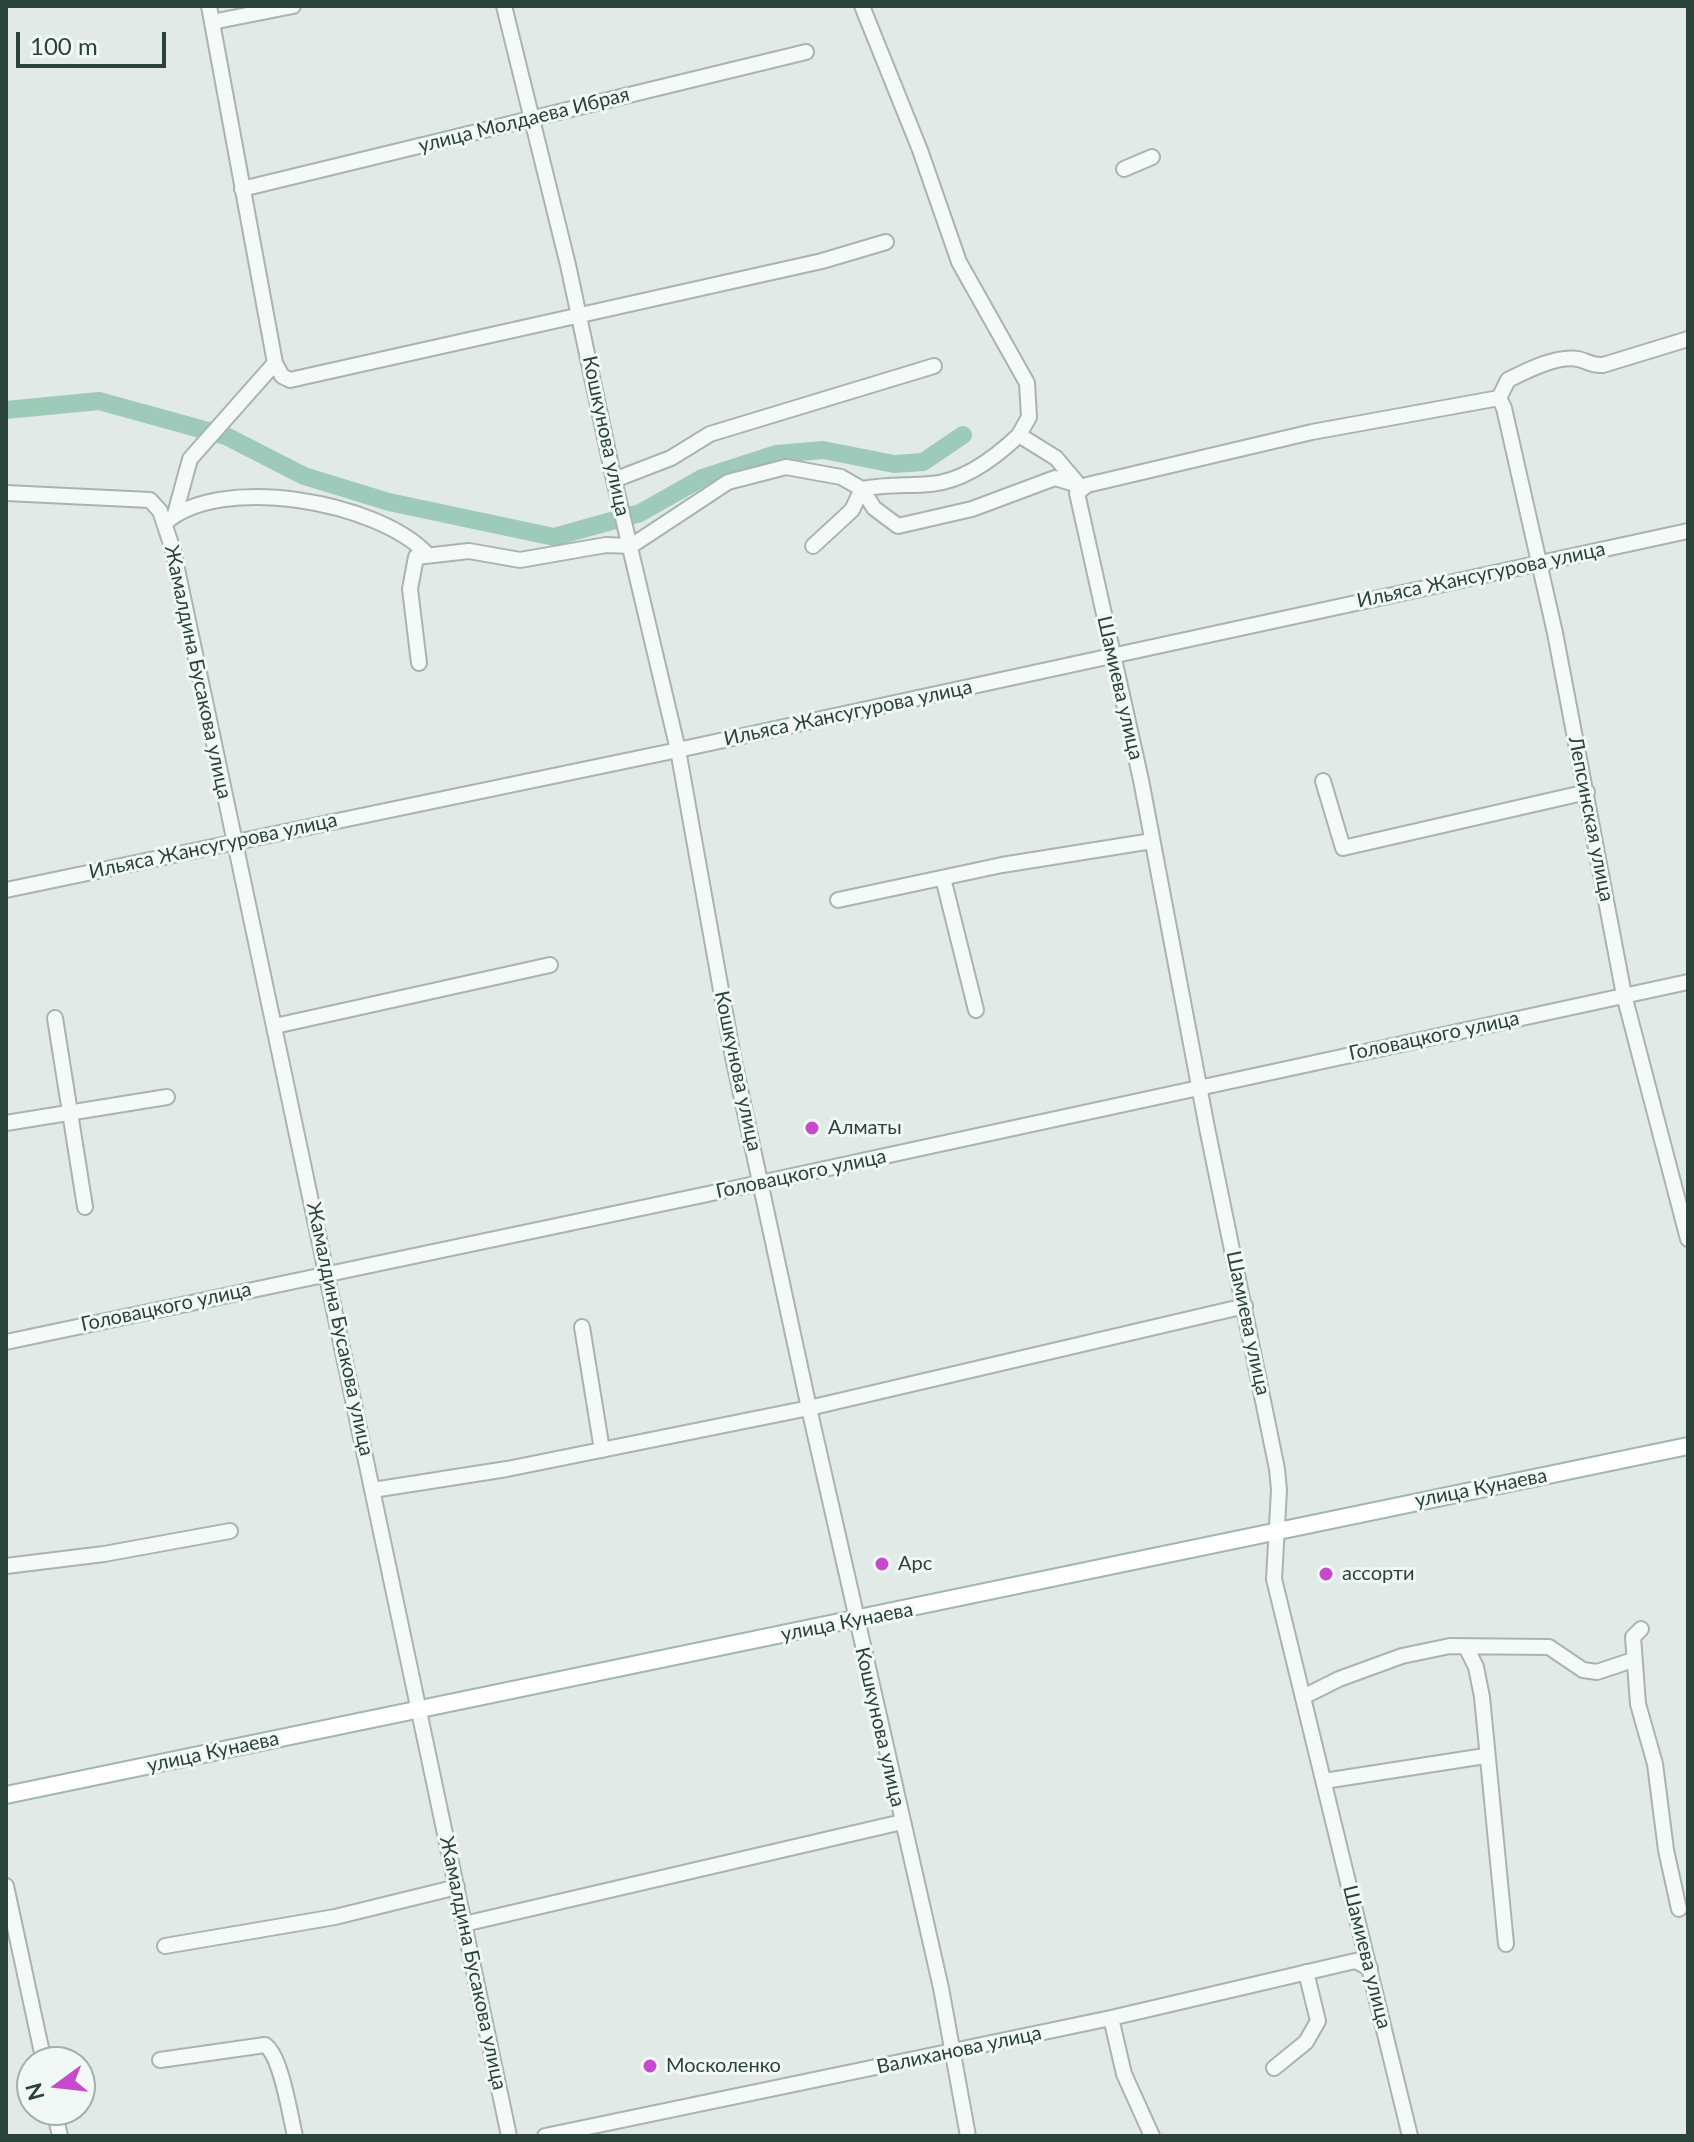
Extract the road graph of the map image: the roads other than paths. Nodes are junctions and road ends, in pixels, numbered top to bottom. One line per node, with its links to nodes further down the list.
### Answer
1 (209, 6): 5 (street)
2 (293, 6): 5 (street)
3 (504, 6): 7 (street, Кошкунова улица)
4 (862, 6): 17 (street)
5 (212, 22): 10 (street)
6 (806, 52): 7 (street, улица Молдаева Ибрая)
7 (532, 118): 10 (street, улица Молдаева Ибрая); 12 (street, Кошкунова улица)
8 (1152, 157): 9 (street)
9 (1124, 169)
10 (242, 189): 14 (street)
11 (886, 242): 12 (street)
12 (580, 316): 14 (street); 18 (street, Кошкунова улица)
13 (1688, 339): 16 (street)
14 (275, 363): 22 (street)
15 (934, 366): 18 (street)
16 (1499, 398): 21 (street); 27 (street, Лепсинская улица)
17 (1019, 435): 19 (street); 21 (street)
18 (614, 480): 24 (street, Кошкунова улица)
19 (862, 489): 21 (street); 24 (street); 25 (street)
20 (6, 493): 22 (street)
21 (1078, 495): 28 (street, Шамиева улица)
22 (170, 519): 26 (street); 33 (street, Жамалдина Бусакова улица)
23 (1688, 531): 27 (street, Ильяса Жансугурова улица)
24 (630, 540): 26 (street); 30 (street, Кошкунова улица)
25 (813, 546)
26 (426, 553): 29 (street)
27 (1539, 561): 28 (street, Ильяса Жансугурова улица); 32 (street, Лепсинская улица)
28 (1113, 657): 30 (street, Ильяса Жансугурова улица); 34 (street, Шамиева улица)
29 (419, 663)
30 (678, 750): 33 (street, Ильяса Жансугурова улица); 48 (street, Кошкунова улица)
31 (1323, 781): 32 (street)
32 (1587, 792): 40 (street, Лепсинская улица)
33 (234, 841): 36 (street, Ильяса Жансугурова улица); 43 (street, Жамалдина Бусакова улица)
34 (1152, 841): 35 (street); 44 (street, Шамиева улица)
35 (943, 878): 37 (street); 41 (street)
36 (6, 890)
37 (838, 900)
38 (550, 965): 43 (street)
39 (1688, 982): 40 (street, Головацкого улица)
40 (1624, 995): 44 (street, Головацкого улица); 50 (street, Лепсинская улица)
41 (976, 1010)
42 (55, 1018): 46 (street)
43 (275, 1026): 51 (street, Жамалдина Бусакова улица)
44 (1199, 1085): 48 (street, Головацкого улица); 52 (street, Шамиева улица)
45 (167, 1097): 46 (street)
46 (69, 1113): 47 (street); 49 (street)
47 (6, 1123)
48 (760, 1183): 51 (street, Головацкого улица); 55 (street, Кошкунова улица)
49 (85, 1207)
50 (1688, 1239)
51 (328, 1273): 54 (street, Головацкого улица); 58 (street, Жамалдина Бусакова улица)
52 (1245, 1306): 55 (street); 60 (street, Шамиева улица)
53 (582, 1327): 57 (street)
54 (6, 1342)
55 (809, 1408): 57 (street); 62 (street, Кошкунова улица)
56 (1688, 1446): 60 (main road, улица Кунаева)
57 (602, 1450): 58 (street)
58 (373, 1490): 67 (street, Жамалдина Бусакова улица)
59 (230, 1531): 61 (street)
60 (1277, 1532): 62 (main road, улица Кунаева); 66 (street, Шамиева улица)
61 (6, 1566)
62 (856, 1621): 67 (main road, улица Кунаева); 71 (street, Кошкунова улица)
63 (1641, 1629): 65 (street)
64 (1466, 1647): 65 (street); 66 (street); 68 (street)
65 (1633, 1660): 74 (street)
66 (1303, 1697): 69 (street, Шамиева улица)
67 (420, 1710): 70 (main road, улица Кунаева); 73 (street, Жамалдина Бусакова улица)
68 (1485, 1756): 69 (street); 76 (street)
69 (1324, 1781): 78 (street, Шамиева улица)
70 (6, 1795)
71 (902, 1822): 75 (street); 82 (street, Кошкунова улица)
72 (6, 1886): 81 (street)
73 (457, 1887): 75 (street, Жамалдина Бусакова улица); 77 (street)
74 (1679, 1909)
75 (464, 1924): 86 (street, Жамалдина Бусакова улица)
76 (1506, 1944)
77 (165, 1946)
78 (1370, 1968): 79 (street, Валиханова улица); 90 (street, Шамиева улица)
79 (1306, 1972): 80 (street, Валиханова улица); 84 (street)
80 (1111, 2018): 82 (street, Валиханова улица); 89 (street)
81 (41, 2046)
82 (950, 2052): 87 (street, Валиханова улица); 88 (street, Кошкунова улица)
83 (160, 2060): 85 (street)
84 (1274, 2068)
85 (295, 2136)
86 (509, 2136)
87 (545, 2136)
88 (968, 2136)
89 (1152, 2136)
90 (1410, 2136)

